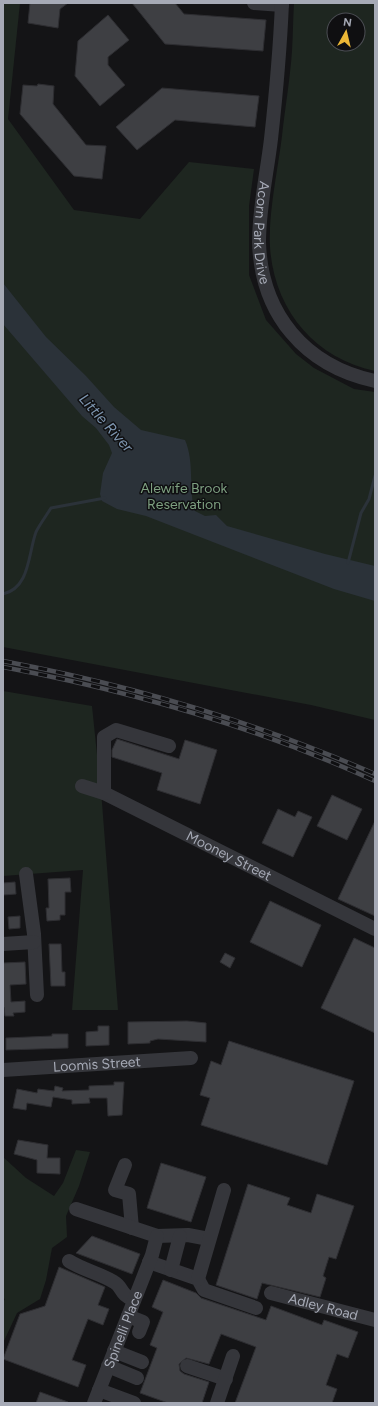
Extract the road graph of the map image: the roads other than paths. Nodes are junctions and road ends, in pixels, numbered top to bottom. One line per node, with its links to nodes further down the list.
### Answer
1 (254, 3): 2 (street)
2 (282, 4): 3 (street, Acorn Park Drive)
3 (375, 381)
4 (170, 746): 6 (street)
5 (82, 786): 6 (street, Mooney Street)
6 (104, 794): 8 (street, Mooney Street)
7 (26, 874): 9 (street)
8 (375, 929)
9 (34, 942): 10 (street); 11 (street)
10 (3, 944)
11 (37, 995)
12 (191, 1058): 13 (street, Loomis Street)
13 (3, 1070)
14 (125, 1165): 17 (street)
15 (224, 1190): 20 (street)
16 (76, 1209): 17 (street)
17 (132, 1228): 18 (street)
18 (157, 1236): 19 (street); 21 (street, Spinelli Place)
19 (180, 1236): 20 (street); 23 (street)
20 (209, 1239): 24 (street)
21 (150, 1258): 23 (street); 26 (street, Spinelli Place)
22 (69, 1261): 26 (street)
23 (168, 1273): 24 (street)
24 (198, 1279): 27 (street)
25 (271, 1293): 29 (street, Adley Road)
26 (134, 1300): 28 (street, Spinelli Place)
27 (256, 1308)
28 (128, 1316): 30 (street); 31 (street, Spinelli Place)
29 (375, 1320)
30 (139, 1332)
31 (114, 1351): 33 (street); 34 (street, Spinelli Place)
32 (233, 1356): 37 (street)
33 (142, 1362)
34 (108, 1366): 36 (street); 38 (street, Spinelli Place)
35 (187, 1366): 37 (street)
36 (136, 1378)
37 (226, 1379): 40 (street)
38 (96, 1396): 39 (street)
39 (134, 1403)
40 (217, 1403)

